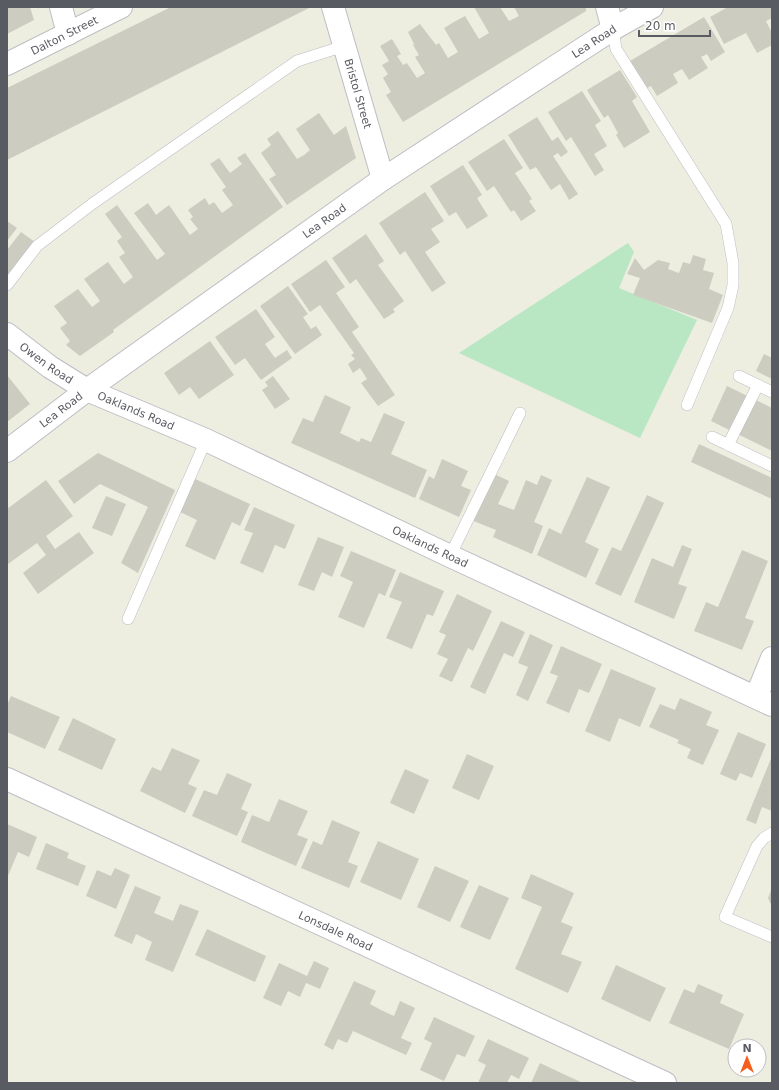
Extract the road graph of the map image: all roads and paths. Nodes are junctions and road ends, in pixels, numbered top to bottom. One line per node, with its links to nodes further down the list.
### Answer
1 (60, 7): 7 (street)
2 (121, 7): 7 (street, Dalton Street)
3 (334, 7): 8 (street, Bristol Street)
4 (607, 7): 6 (street)
5 (652, 7): 6 (street, Lea Road)
6 (613, 29): 10 (street, Lea Road); 17 (lane)
7 (68, 34): 9 (street, Dalton Street)
8 (344, 46): 10 (street, Bristol Street); 11 (lane)
9 (7, 64)
10 (383, 179): 15 (street, Lea Road)
11 (7, 285)
12 (7, 334): 15 (street, Owen Road)
13 (739, 376): 14 (lane)
14 (758, 385): 16 (lane); 21 (lane)
15 (88, 390): 20 (street, Oaklands Road); 22 (street, Lea Road)
16 (772, 392)
17 (687, 405)
18 (520, 413): 24 (lane)
19 (712, 437): 21 (lane)
20 (206, 440): 24 (street, Oaklands Road); 25 (lane)
21 (728, 445): 23 (lane)
22 (7, 451)
23 (772, 466)
24 (450, 556): 27 (street, Oaklands Road)
25 (128, 619)
26 (772, 658): 27 (street)
27 (764, 701)
28 (7, 779): 31 (street, Lonsdale Road)
29 (772, 833): 30 (lane)
30 (772, 937)
31 (665, 1083)

